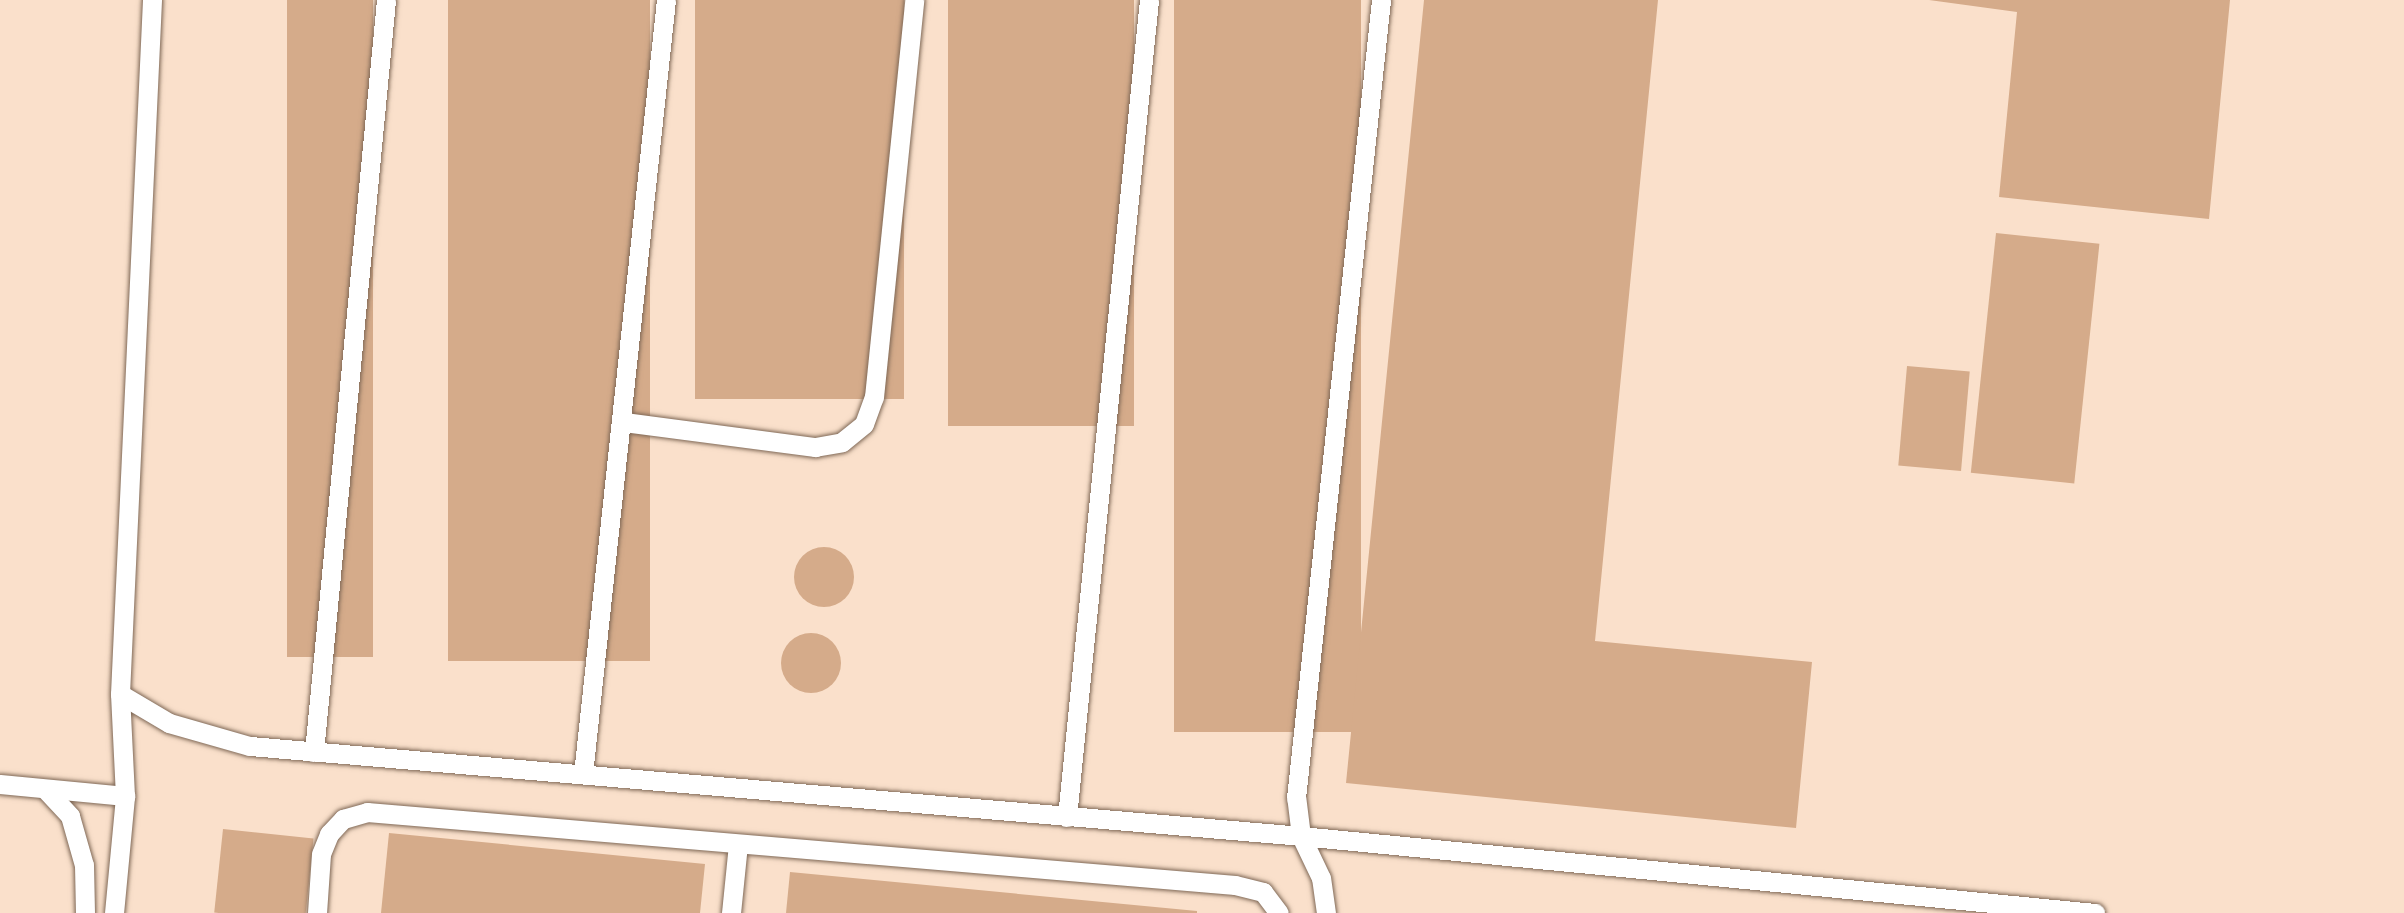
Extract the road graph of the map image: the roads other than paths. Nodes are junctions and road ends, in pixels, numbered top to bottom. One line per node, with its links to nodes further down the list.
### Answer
1 (152, 0): 8 (lane)
2 (386, 0): 9 (lane)
3 (666, 0): 7 (lane)
4 (914, 0): 7 (lane)
5 (1149, 0): 14 (lane)
6 (1381, 0): 15 (lane)
7 (624, 422): 10 (lane)
8 (120, 694): 9 (lane); 13 (lane)
9 (314, 752): 10 (lane)
10 (583, 774): 14 (lane)
11 (0, 784): 12 (lane)
12 (45, 789): 13 (lane); 17 (lane)
13 (125, 796): 18 (lane)
14 (1067, 817): 15 (lane)
15 (1301, 836): 22 (lane); 23 (lane)
16 (738, 844): 19 (lane); 20 (lane); 21 (lane)
17 (85, 913)
18 (114, 913)
19 (317, 913)
20 (731, 913)
21 (1279, 913)
22 (1326, 913)
23 (2095, 913)

